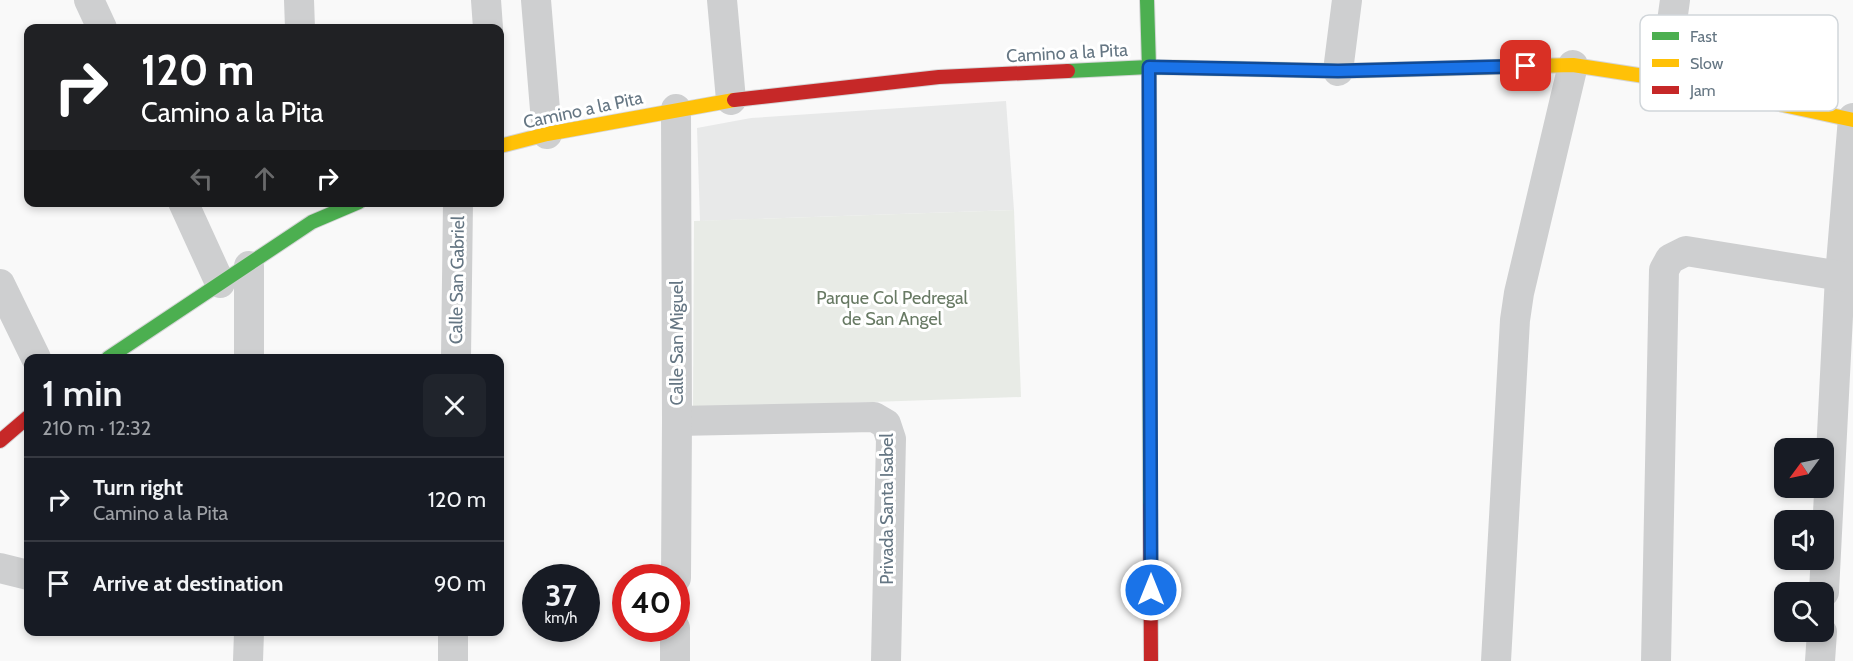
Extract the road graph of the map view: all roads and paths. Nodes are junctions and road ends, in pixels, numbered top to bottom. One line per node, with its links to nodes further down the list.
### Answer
1 (88, 0): 10 (street)
2 (298, 0): 11 (street)
3 (486, 0): 12 (street)
4 (536, 0): 21 (street)
5 (722, 0): 17 (street)
6 (1147, 0): 14 (street)
7 (1347, 0): 15 (street)
8 (1675, 0): 9 (street)
9 (1673, 15)
10 (100, 24)
11 (300, 24)
12 (488, 24)
13 (1574, 65): 15 (street, Camino a la Pita); 16 (street, Camino a la Pita); 51 (street)
14 (1149, 67): 15 (street, Camino a la Pita); 17 (street, Camino a la Pita); 50 (street)
15 (1338, 71)
16 (1640, 76)
17 (731, 100): 18 (street, Camino a la Pita)
18 (676, 109): 21 (street, Camino a la Pita); 36 (street, Calle San Miguel)
19 (1814, 111): 20 (street, Camino a la Pita)
20 (1853, 119): 28 (street)
21 (547, 134): 22 (street, Camino a la Pita)
22 (504, 145)
23 (185, 207): 29 (street)
24 (334, 207): 26 (street)
25 (458, 207): 34 (street, Calle San Gabriel)
26 (311, 212): 27 (street)
27 (249, 266): 29 (street); 33 (street)
28 (1846, 277): 41 (street); 52 (street)
29 (220, 283): 32 (street)
30 (0, 284): 31 (street)
31 (34, 354)
32 (114, 354)
33 (249, 354)
34 (456, 354)
35 (24, 420): 37 (street)
36 (677, 421): 38 (street, Calle San Miguel); 49 (street, Privada Santa Isabel)
37 (0, 441)
38 (676, 564)
39 (0, 568): 40 (street)
40 (24, 574)
41 (1825, 582)
42 (249, 636): 46 (street)
43 (453, 636): 47 (street)
44 (675, 642): 48 (street)
45 (1821, 642): 53 (street)
46 (248, 661)
47 (453, 661)
48 (675, 661)
49 (886, 661)
50 (1151, 661)
51 (1496, 661)
52 (1656, 661)
53 (1820, 661)

